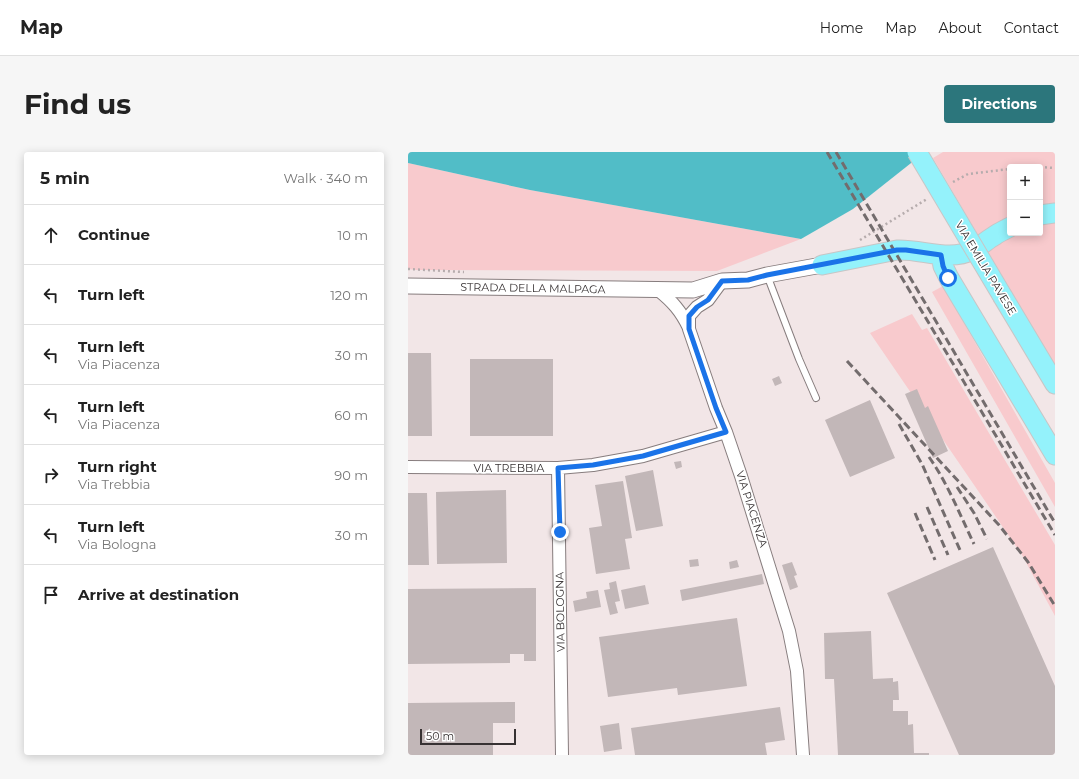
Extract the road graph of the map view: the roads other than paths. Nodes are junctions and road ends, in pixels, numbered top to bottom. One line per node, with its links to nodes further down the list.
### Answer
1 (917, 152): 12 (main road, VIA EMILIA PAVESE, bridge)
2 (1055, 213): 3 (main road)
3 (1043, 215)
4 (1007, 228): 5 (main road)
5 (941, 255): 6 (main road); 15 (main road)
6 (822, 265): 7 (street, STRADA DELLA MALPAGA)
7 (767, 275): 8 (street, STRADA DELLA MALPAGA); 13 (lane)
8 (722, 281): 10 (street, STRADA DELLA MALPAGA); 11 (street)
9 (408, 286): 10 (street, STRADA DELLA MALPAGA)
10 (658, 290): 11 (street, VIA PIACENZA)
11 (689, 329): 14 (street, VIA PIACENZA)
12 (1055, 384)
13 (816, 398)
14 (726, 432): 17 (street, VIA TREBBIA); 19 (street, VIA PIACENZA)
15 (1055, 455)
16 (408, 467): 17 (street, VIA TREBBIA)
17 (558, 468): 18 (street, VIA BOLOGNA)
18 (562, 755)
19 (803, 755)

